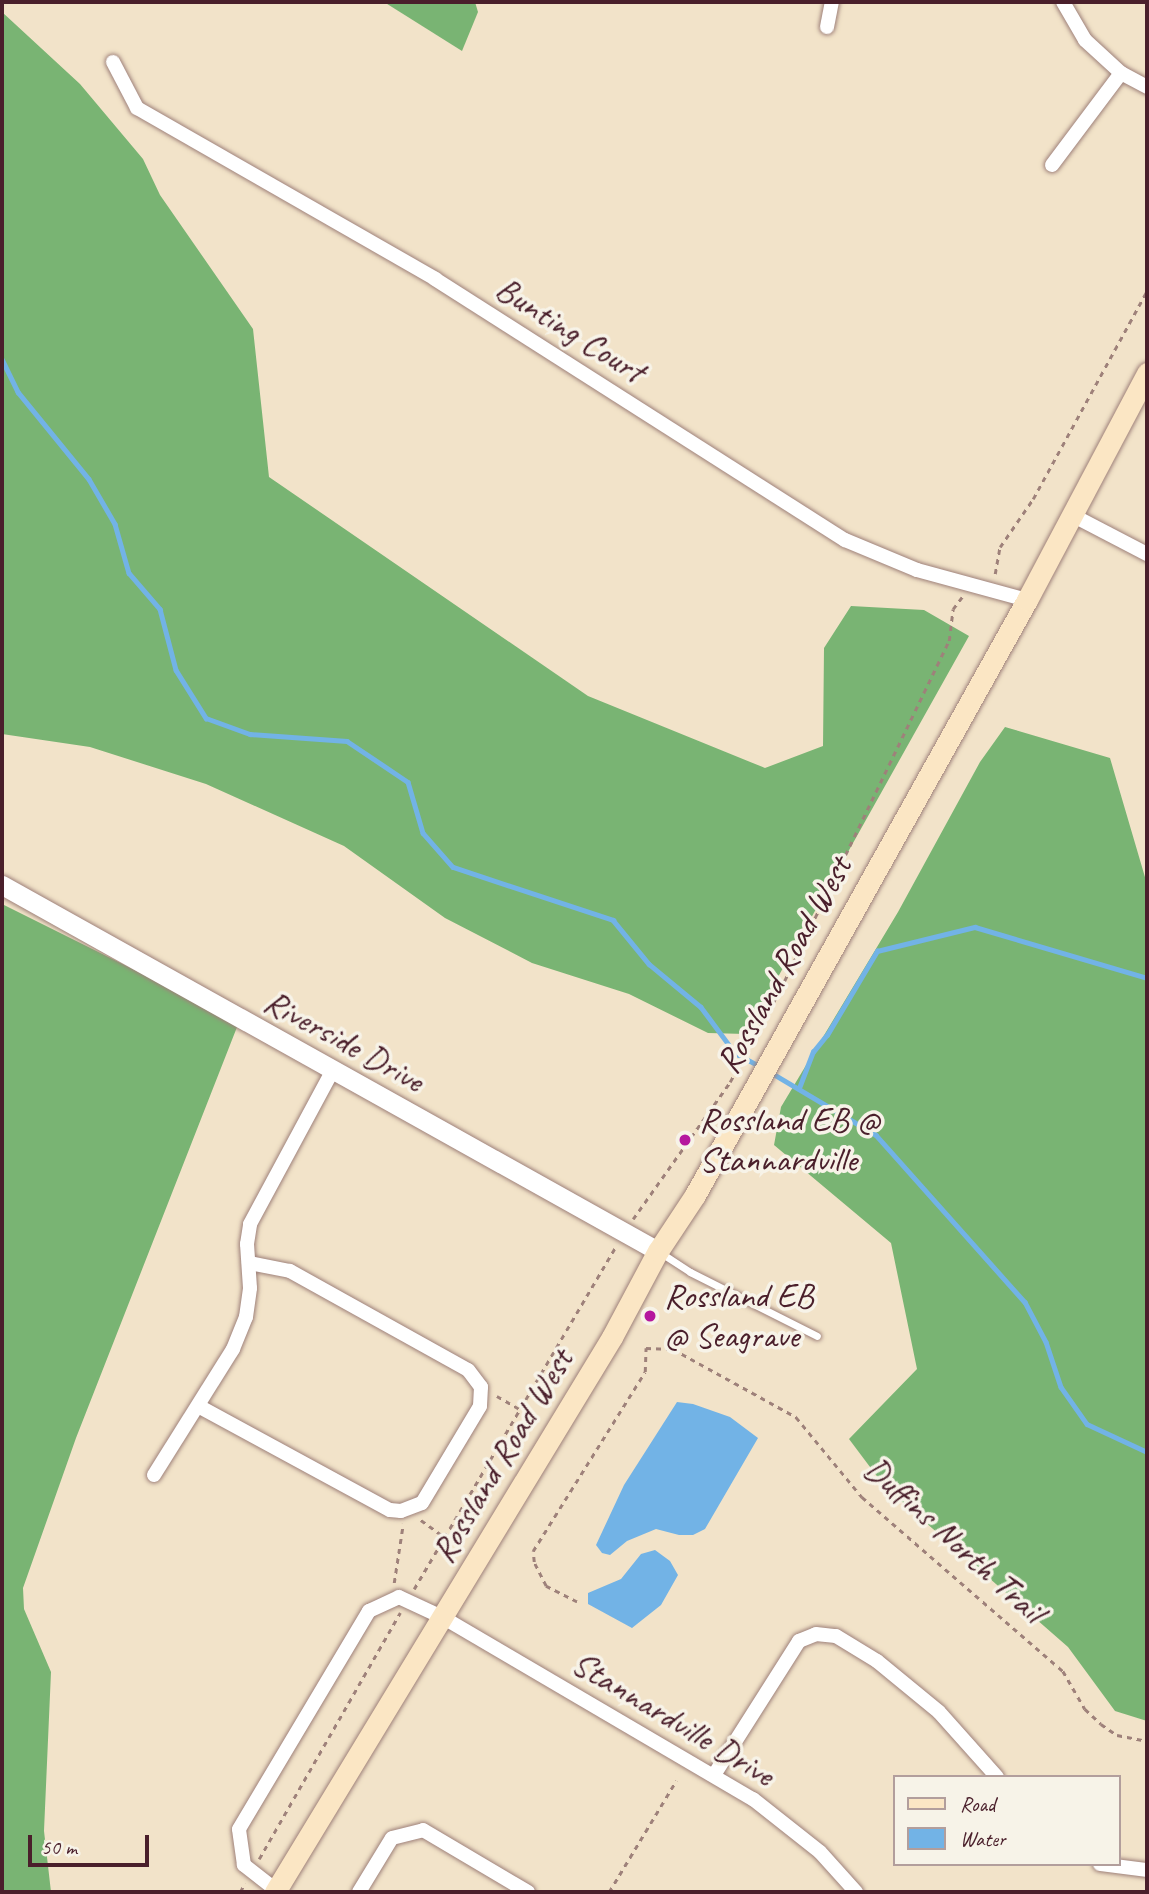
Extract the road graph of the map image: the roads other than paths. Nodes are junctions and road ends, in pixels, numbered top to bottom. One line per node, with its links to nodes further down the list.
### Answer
1 (832, 2): 3 (street)
2 (1063, 2): 5 (street)
3 (827, 27)
4 (113, 62): 11 (street, Bunting Court)
5 (1121, 73): 6 (street); 7 (street)
6 (1147, 87)
7 (1052, 164)
8 (1147, 373): 9 (main road, Rossland Road West)
9 (1072, 515): 10 (street); 11 (main road, Rossland Road West)
10 (1147, 554)
11 (1027, 600): 14 (main road, Rossland Road West)
12 (2, 885): 13 (street, Riverside Drive)
13 (332, 1072): 14 (street, Riverside Drive); 15 (street)
14 (657, 1251): 16 (lane); 19 (main road, Rossland Road West)
15 (249, 1263): 17 (street); 17 (street)
16 (817, 1336)
17 (200, 1407): 18 (street)
18 (154, 1475)
19 (444, 1618): 20 (street, Stannardville Drive); 24 (main road, Rossland Road West); 24 (street, Rossland Road West)
20 (714, 1775): 21 (street); 27 (street, Stannardville Drive)
21 (996, 1775)
22 (1116, 1866): 23 (street)
23 (1147, 1870)
24 (275, 1891)
25 (359, 1892): 26 (street)
26 (528, 1892)
27 (856, 1892)

